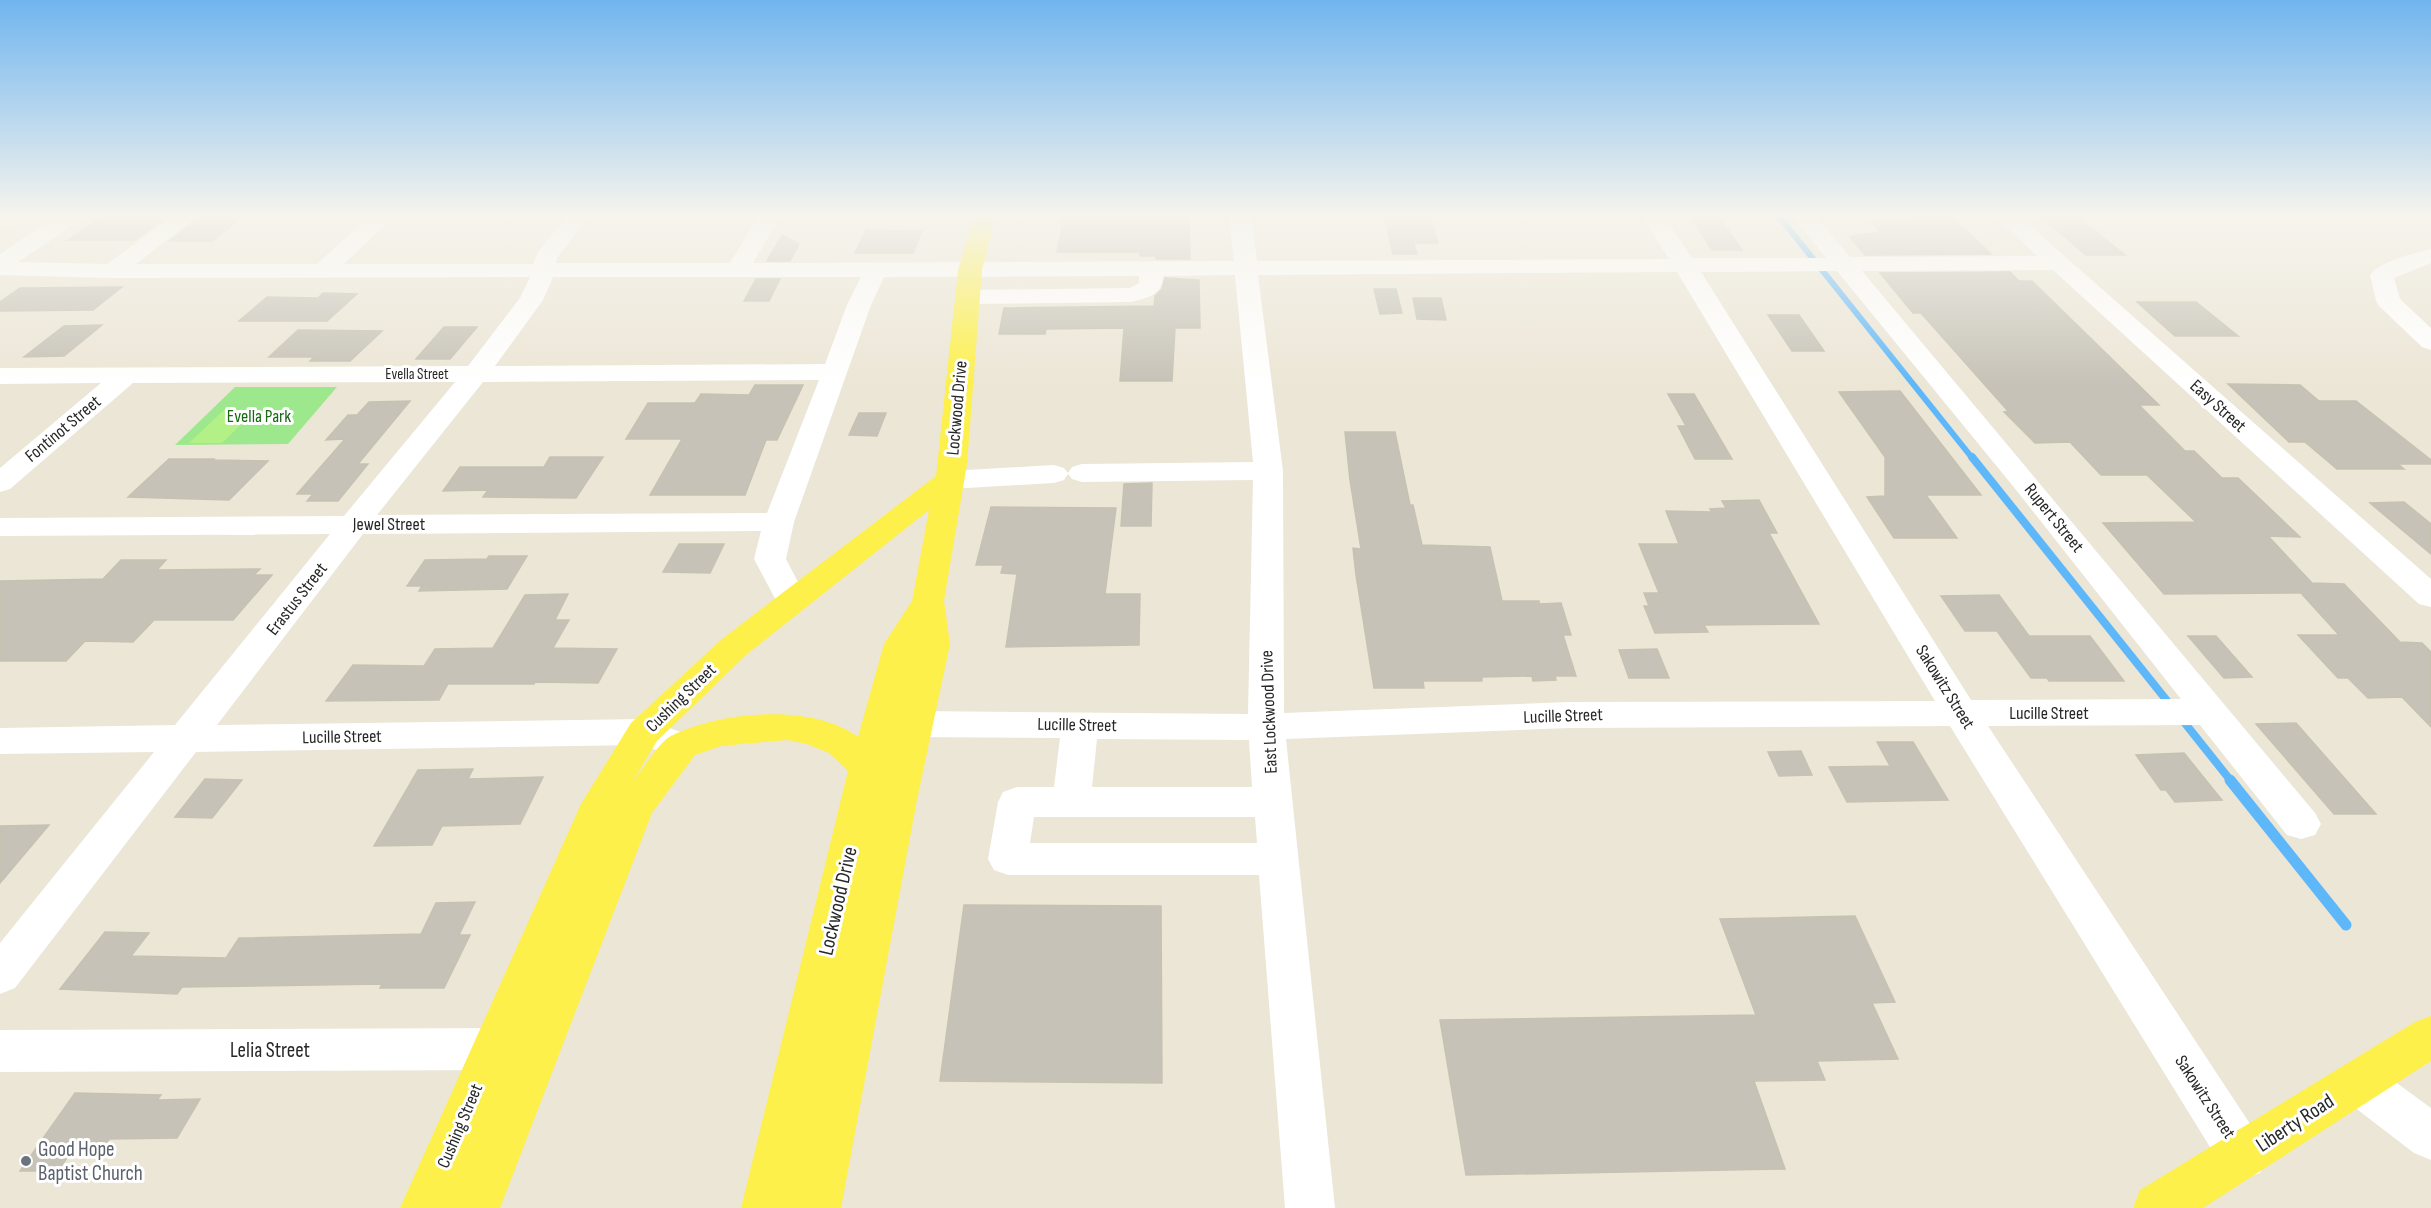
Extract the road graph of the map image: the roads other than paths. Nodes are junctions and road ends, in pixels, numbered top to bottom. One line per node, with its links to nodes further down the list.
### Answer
1 (544, 271): 13 (street, Erastus Street)
2 (875, 271): 12 (street)
3 (970, 271): 10 (main road, Lockwood Drive)
4 (1151, 271): 10 (street)
5 (1245, 271): 16 (street, East Lockwood Drive)
6 (1689, 271): 28 (street, Sakowitz Street)
7 (1843, 271): 27 (street, Rupert Street)
8 (2066, 271): 24 (street, Easy Street)
9 (2390, 271): 11 (street)
10 (967, 297): 19 (main road, Lockwood Drive)
11 (2431, 342)
12 (834, 372): 13 (street, Evella Street); 21 (street)
13 (476, 374): 15 (street, Evella Street); 22 (street, Erastus Street)
14 (0, 376): 15 (street, Evella Street)
15 (126, 376): 20 (street, Fontinot Street)
16 (1268, 471): 17 (street); 31 (street, East Lockwood Drive)
17 (1083, 473)
18 (1054, 474): 19 (street)
19 (949, 480): 25 (main road, Cushing Street); 26 (main road, Lockwood Drive)
20 (0, 483)
21 (779, 522): 22 (street, Jewel Street); 25 (street)
22 (356, 524): 23 (street, Jewel Street); 33 (street, Erastus Street)
23 (0, 527)
24 (2431, 597)
25 (792, 600): 32 (main road, Cushing Street)
26 (928, 601): 29 (main road, Lockwood Drive); 35 (main road, Lockwood Drive)
27 (2185, 712): 28 (street, Lucille Street); 38 (street, Rupert Street)
28 (1961, 714): 31 (street, Lucille Street); 47 (street, Sakowitz Street)
29 (915, 724): 30 (street, Lucille Street); 51 (main road, Lockwood Drive)
30 (1080, 725): 31 (street, Lucille Street); 36 (street)
31 (1266, 727): 37 (street, East Lockwood Drive)
32 (663, 739): 33 (street, Lucille Street); 35 (main road); 42 (main road, Cushing Street); 43 (main road, Cushing Street)
33 (186, 740): 34 (street, Lucille Street); 40 (street, Erastus Street)
34 (0, 741)
35 (868, 767): 50 (main road, Lockwood Drive)
36 (1071, 802): 37 (street); 39 (street)
37 (1273, 802): 39 (street, East Lockwood Drive)
38 (2301, 824)
39 (1279, 859): 52 (street, East Lockwood Drive)
40 (0, 975)
41 (2431, 1036): 45 (main road, Liberty Road)
42 (539, 1048): 43 (street, Lelia Street); 49 (main road, Cushing Street)
43 (494, 1050): 44 (street, Lelia Street); 48 (main road, Cushing Street)
44 (0, 1051)
45 (2358, 1082): 46 (street); 47 (main road, Liberty Road)
46 (2431, 1137)
47 (2243, 1156): 53 (main road, Liberty Road)
48 (425, 1208)
49 (475, 1208)
50 (766, 1208)
51 (816, 1208)
52 (1310, 1208)
53 (2158, 1208)

